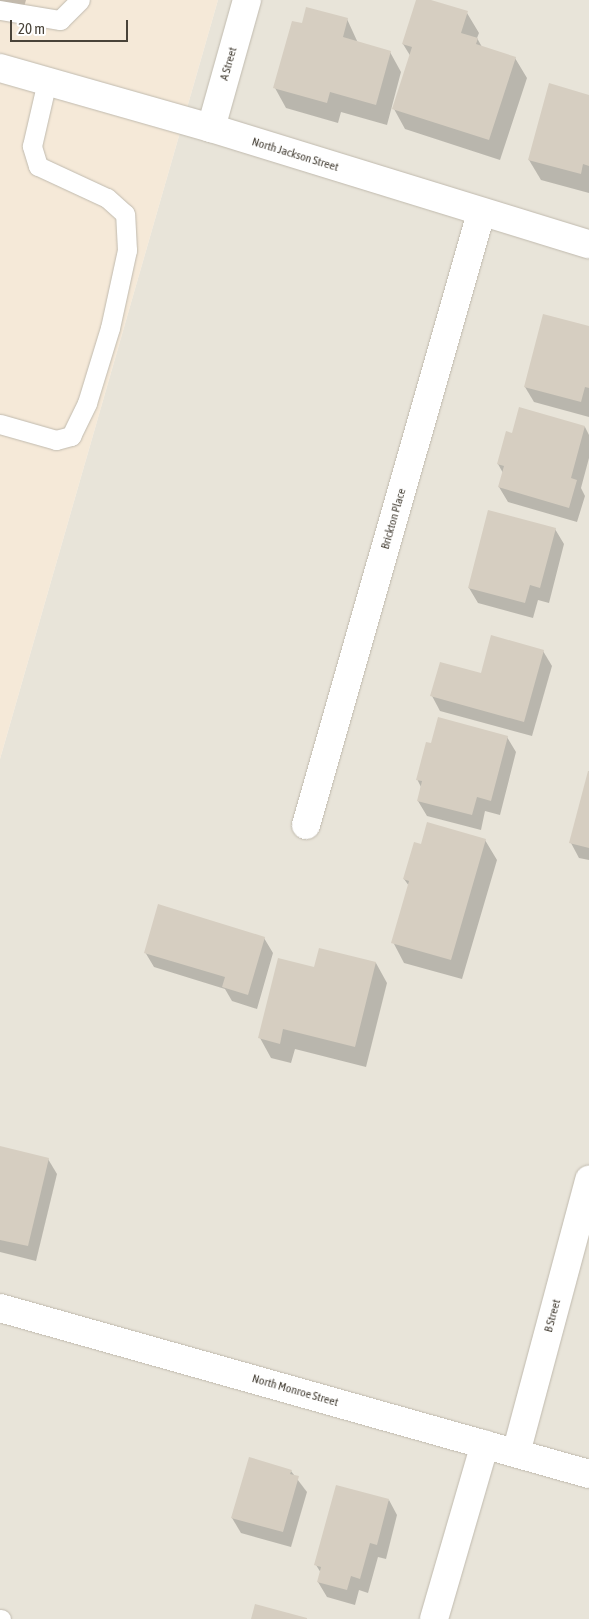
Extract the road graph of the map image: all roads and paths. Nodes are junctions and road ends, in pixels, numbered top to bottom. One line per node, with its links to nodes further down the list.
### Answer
1 (80, 0): 3 (lane)
2 (247, 0): 6 (street, A Street)
3 (0, 10)
4 (0, 68): 5 (street, North Jackson Street)
5 (47, 81): 6 (street, North Jackson Street); 9 (lane)
6 (211, 128): 7 (street, North Jackson Street)
7 (482, 214): 8 (street, North Jackson Street); 10 (street, Brickton Place)
8 (589, 244)
9 (0, 424)
10 (306, 825)
11 (589, 1180): 14 (street, B Street)
12 (0, 1308): 13 (street, North Monroe Street)
13 (485, 1444): 14 (street, North Monroe Street); 16 (street)
14 (516, 1453): 15 (street, North Monroe Street)
15 (589, 1474)
16 (434, 1619)

